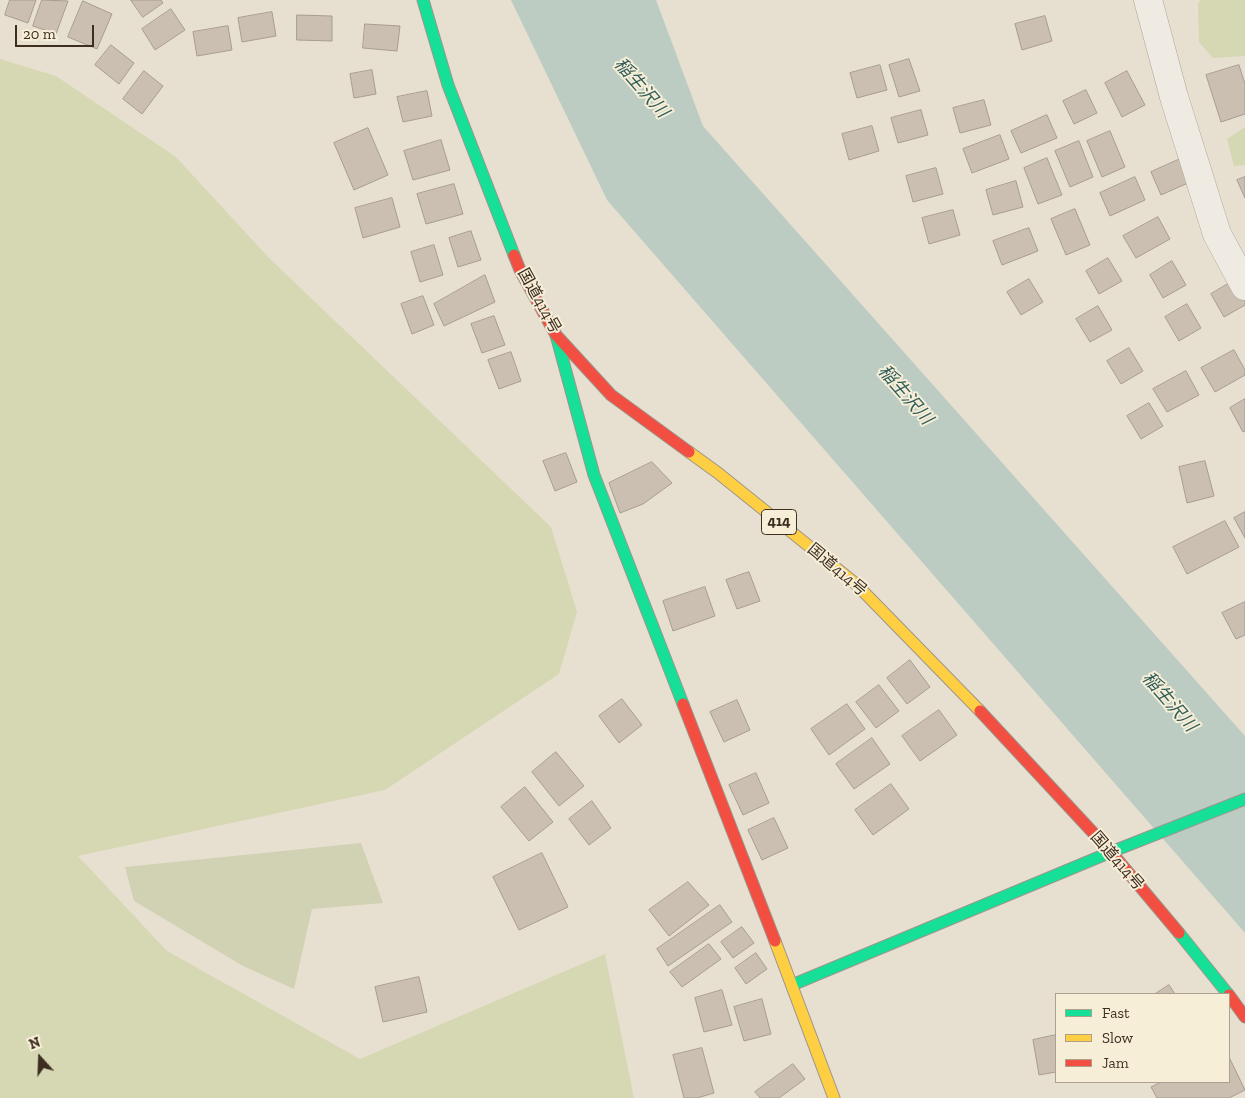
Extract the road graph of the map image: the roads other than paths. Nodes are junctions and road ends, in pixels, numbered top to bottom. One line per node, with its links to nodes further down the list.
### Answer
1 (423, 0): 4 (main road, 国道414号 / 414)
2 (1148, 0): 3 (street)
3 (1245, 286)
4 (556, 335): 6 (main road, 国道414号 / 414); 7 (main road)
5 (1245, 799): 6 (main road)
6 (1111, 852): 7 (main road); 8 (main road, 国道414号 / 414)
7 (792, 985): 11 (main road)
8 (1228, 993)
9 (1230, 995): 10 (main road, 国道414号 / 414)
10 (1245, 1017)
11 (834, 1098)

